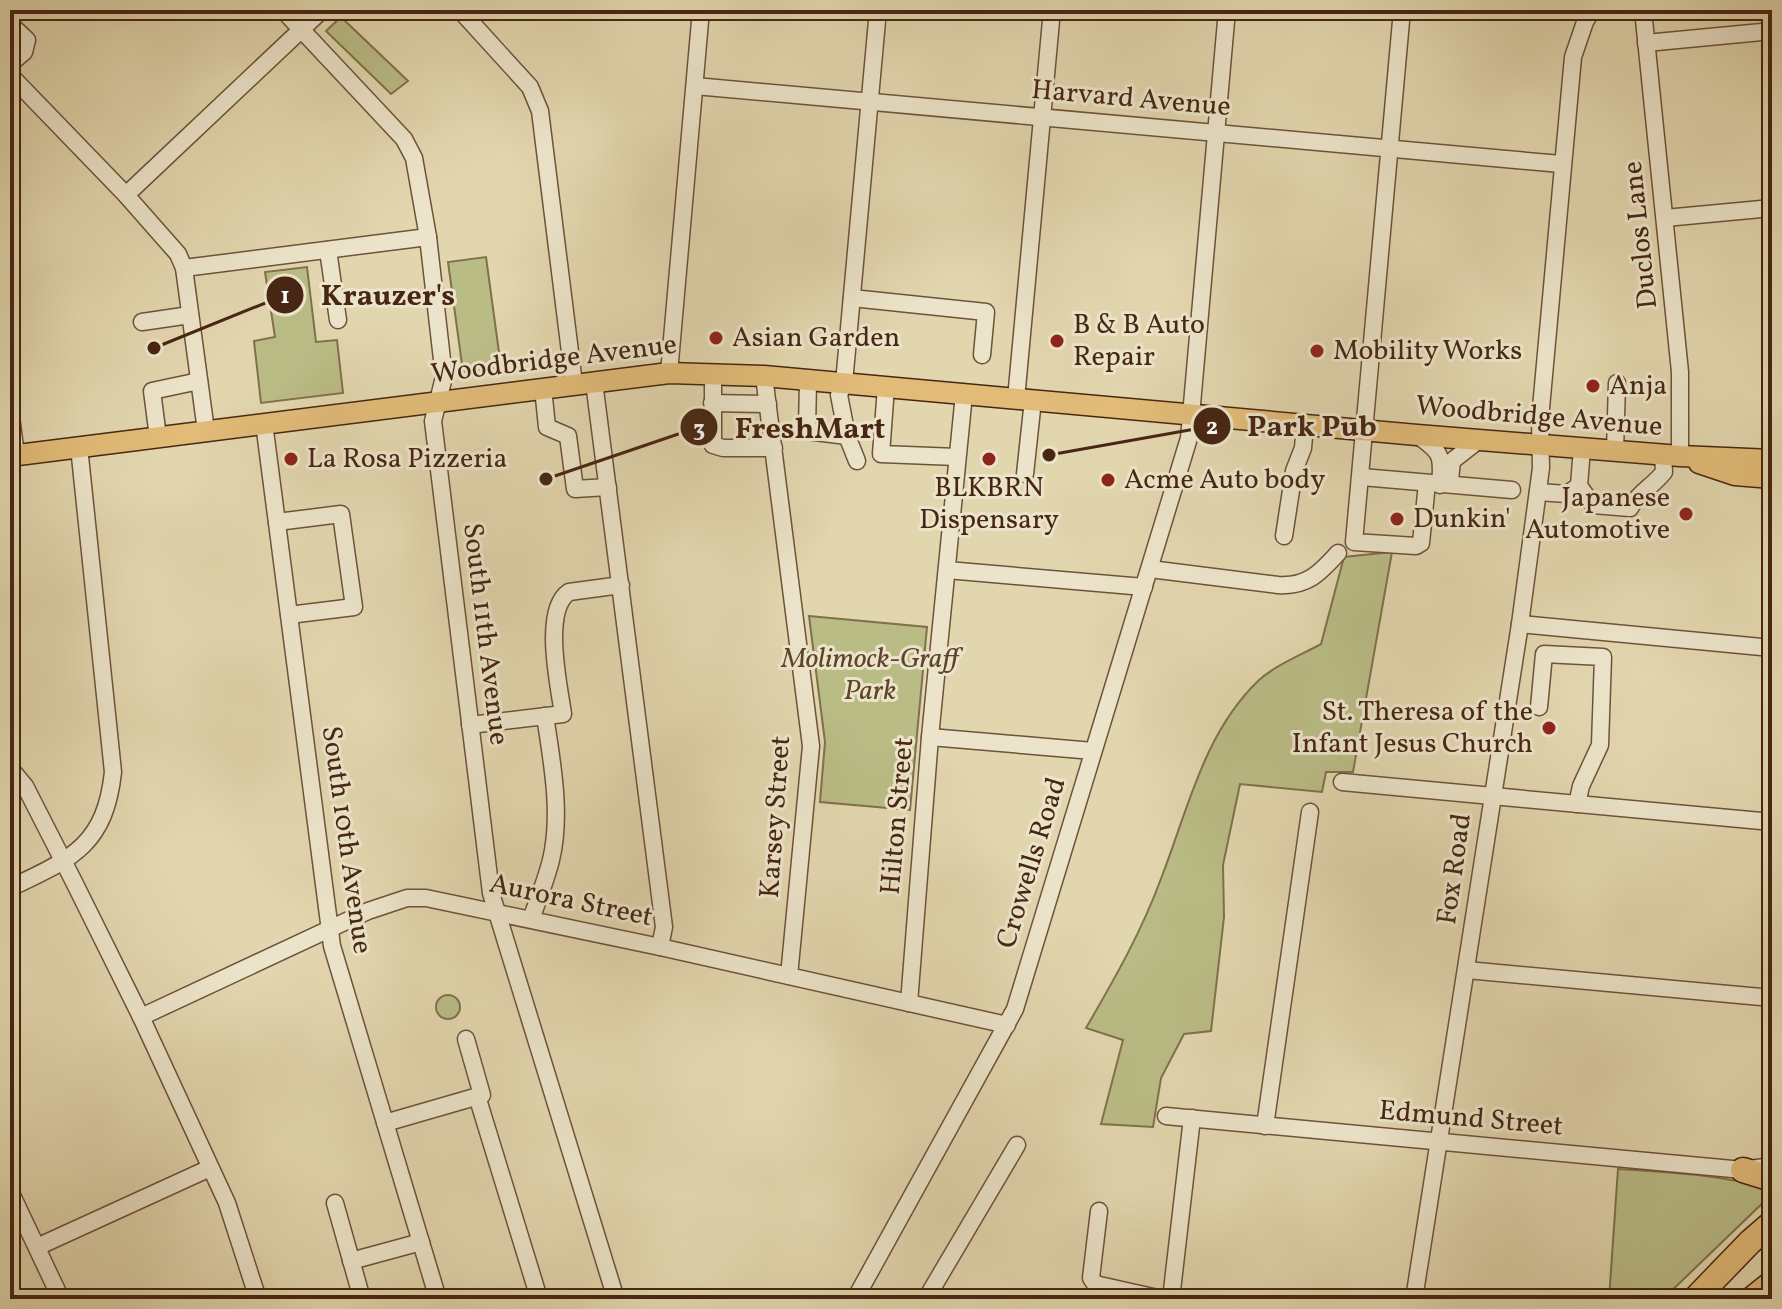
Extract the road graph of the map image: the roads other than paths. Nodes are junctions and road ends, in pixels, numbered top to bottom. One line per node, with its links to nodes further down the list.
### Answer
1 (283, 10): 12 (street, South 11th Avenue)
2 (322, 10): 12 (street)
3 (460, 10): 39 (street)
4 (701, 10): 17 (street)
5 (878, 10): 18 (street)
6 (1052, 10): 19 (street)
7 (1227, 10): 20 (street, Crowells Road)
8 (1402, 10): 21 (street)
9 (1592, 10): 22 (street, Fox Road)
10 (1643, 10): 14 (street, Duclos Lane)
11 (10, 24): 15 (street)
12 (301, 29): 23 (street); 26 (street, South 11th Avenue)
13 (1772, 31): 14 (street)
14 (1646, 43): 25 (street, Duclos Lane)
15 (10, 64)
16 (10, 75): 23 (street)
17 (695, 86): 18 (street, Harvard Avenue); 34 (street)
18 (870, 103): 19 (street, Harvard Avenue); 29 (street)
19 (1042, 118): 20 (street, Harvard Avenue); 45 (street)
20 (1216, 133): 21 (street, Harvard Avenue); 50 (street, Crowells Road)
21 (1390, 150): 22 (street, Harvard Avenue); 54 (street)
22 (1561, 164): 59 (street, Fox Road)
23 (126, 195): 28 (street)
24 (1772, 208): 25 (street)
25 (1665, 218): 65 (street, Duclos Lane)
26 (428, 237): 27 (street); 46 (street, South 11th Avenue)
27 (328, 250): 28 (street); 31 (street)
28 (184, 268): 30 (street)
29 (852, 298): 33 (street); 40 (street)
30 (190, 315): 32 (street); 38 (street)
31 (338, 320)
32 (142, 322)
33 (982, 355)
34 (669, 373): 35 (main road, Woodbridge Avenue); 39 (main road, Woodbridge Avenue)
35 (713, 373): 36 (main road, Woodbridge Avenue); 47 (street)
36 (764, 376): 37 (main road, Woodbridge Avenue); 48 (street, Karsey Street)
37 (808, 380): 40 (main road, Woodbridge Avenue); 56 (street)
38 (199, 381): 53 (street); 57 (street)
39 (584, 383): 43 (main road, Woodbridge Avenue); 74 (street)
40 (844, 383): 42 (main road, Woodbridge Avenue); 56 (street)
41 (1617, 383): 63 (street)
42 (886, 387): 44 (main road, Woodbridge Avenue); 66 (street)
43 (543, 388): 46 (main road, Woodbridge Avenue); 74 (street)
44 (964, 394): 45 (main road, Woodbridge Avenue); 66 (street, Hilton Street)
45 (1024, 400): 50 (main road, Woodbridge Avenue); 69 (street)
46 (438, 401): 51 (main road, Woodbridge Avenue); 91 (street, South 11th Avenue)
47 (712, 403): 48 (street); 61 (street)
48 (768, 404): 61 (street, Karsey Street)
49 (10, 409): 64 (street)
50 (1191, 415): 52 (main road, Woodbridge Avenue); 80 (street, Crowells Road)
51 (264, 423): 53 (main road, Woodbridge Avenue); 77 (street, South 10th Avenue)
52 (1305, 425): 54 (main road, Woodbridge Avenue); 78 (street)
53 (206, 431): 57 (main road, Woodbridge Avenue)
54 (1364, 431): 55 (main road, Woodbridge Avenue); 70 (street)
55 (1417, 435): 58 (main road, Woodbridge Avenue); 72 (street)
56 (847, 436): 68 (street)
57 (158, 437): 60 (main road, Woodbridge Avenue)
58 (1479, 440): 59 (main road, Woodbridge Avenue); 72 (street)
59 (1541, 445): 62 (main road, Woodbridge Avenue); 76 (street, Fox Road)
60 (79, 447): 64 (main road, Woodbridge Avenue); 100 (street)
61 (774, 448): 107 (street, Karsey Street)
62 (1582, 448): 63 (main road, Woodbridge Avenue); 73 (street)
63 (1615, 451): 65 (main road, Woodbridge Avenue)
64 (13, 456)
65 (1672, 456): 67 (main road, Woodbridge Avenue); 71 (main road, Woodbridge Avenue); 73 (street)
66 (957, 457): 81 (street, Hilton Street)
67 (1772, 460)
68 (857, 461)
69 (1025, 474)
70 (1362, 477): 72 (street); 72 (street)
71 (1772, 478)
72 (1439, 484): 75 (street)
73 (1579, 486): 76 (street)
74 (608, 487): 82 (street)
75 (1512, 490)
76 (1538, 492): 85 (street, Fox Road)
77 (277, 522): 84 (street, South 10th Avenue); 84 (street)
78 (1284, 536)
79 (1338, 553): 80 (street)
80 (1150, 569): 83 (street, Crowells Road)
81 (947, 570): 83 (street); 92 (street, Hilton Street)
82 (621, 585): 90 (street); 105 (street)
83 (1144, 587): 93 (street, Crowells Road)
84 (289, 615): 104 (street, South 10th Avenue)
85 (1520, 624): 86 (street); 96 (street, Fox Road)
86 (1588, 630): 87 (street); 88 (street)
87 (1772, 648)
88 (1588, 656): 89 (street); 97 (street)
89 (1539, 707)
90 (545, 716): 91 (street); 103 (street)
91 (470, 725): 102 (street, South 11th Avenue)
92 (930, 737): 93 (street); 109 (street, Hilton Street)
93 (1093, 751): 111 (street, Crowells Road)
94 (10, 768): 100 (street)
95 (1342, 782): 96 (street)
96 (1492, 797): 97 (street); 106 (street, Fox Road)
97 (1577, 804): 99 (street)
98 (1310, 812): 117 (street)
99 (1772, 822)
100 (64, 862): 101 (street); 110 (street)
101 (10, 888)
102 (497, 912): 103 (street, Aurora Street); 104 (street, Aurora Street); 137 (street, South 11th Avenue)
103 (531, 919): 105 (street, Aurora Street)
104 (330, 930): 110 (street, Aurora Street); 116 (street, South 10th Avenue)
105 (660, 947): 107 (street, Aurora Street)
106 (1467, 970): 108 (street); 118 (street, Fox Road)
107 (789, 976): 109 (street, Aurora Street)
108 (1772, 998)
109 (909, 1003): 111 (street, Aurora Street)
110 (141, 1017): 121 (street)
111 (1007, 1025): 138 (street, Crowells Road)
112 (466, 1039): 113 (street)
113 (477, 1096): 116 (street); 132 (street)
114 (1166, 1116): 115 (street, Edmund Street)
115 (1192, 1118): 117 (street, Edmund Street); 141 (street)
116 (385, 1123): 128 (street, South 10th Avenue)
117 (1265, 1126): 118 (street, Edmund Street)
118 (1439, 1142): 122 (street, Edmund Street); 142 (street, Fox Road)
119 (1017, 1145): 139 (street)
120 (1772, 1166): 122 (street, Edmund Street)
121 (210, 1168): 129 (street); 134 (street)
122 (1743, 1170): 123 (highway)
123 (1772, 1179)
124 (10, 1191): 129 (street)
125 (335, 1203): 130 (street)
126 (1099, 1211): 140 (street)
127 (1772, 1223): 143 (highway)
128 (421, 1242): 130 (street); 136 (street, South 10th Avenue)
129 (37, 1247): 133 (street)
130 (351, 1261): 135 (street)
131 (1772, 1283): 144 (highway)
132 (538, 1295)
133 (61, 1299)
134 (258, 1299)
135 (362, 1299)
136 (438, 1299)
137 (616, 1299)
138 (855, 1299)
139 (926, 1299)
140 (1162, 1299)
141 (1171, 1299)
142 (1414, 1299)
143 (1695, 1299)
144 (1752, 1299)

